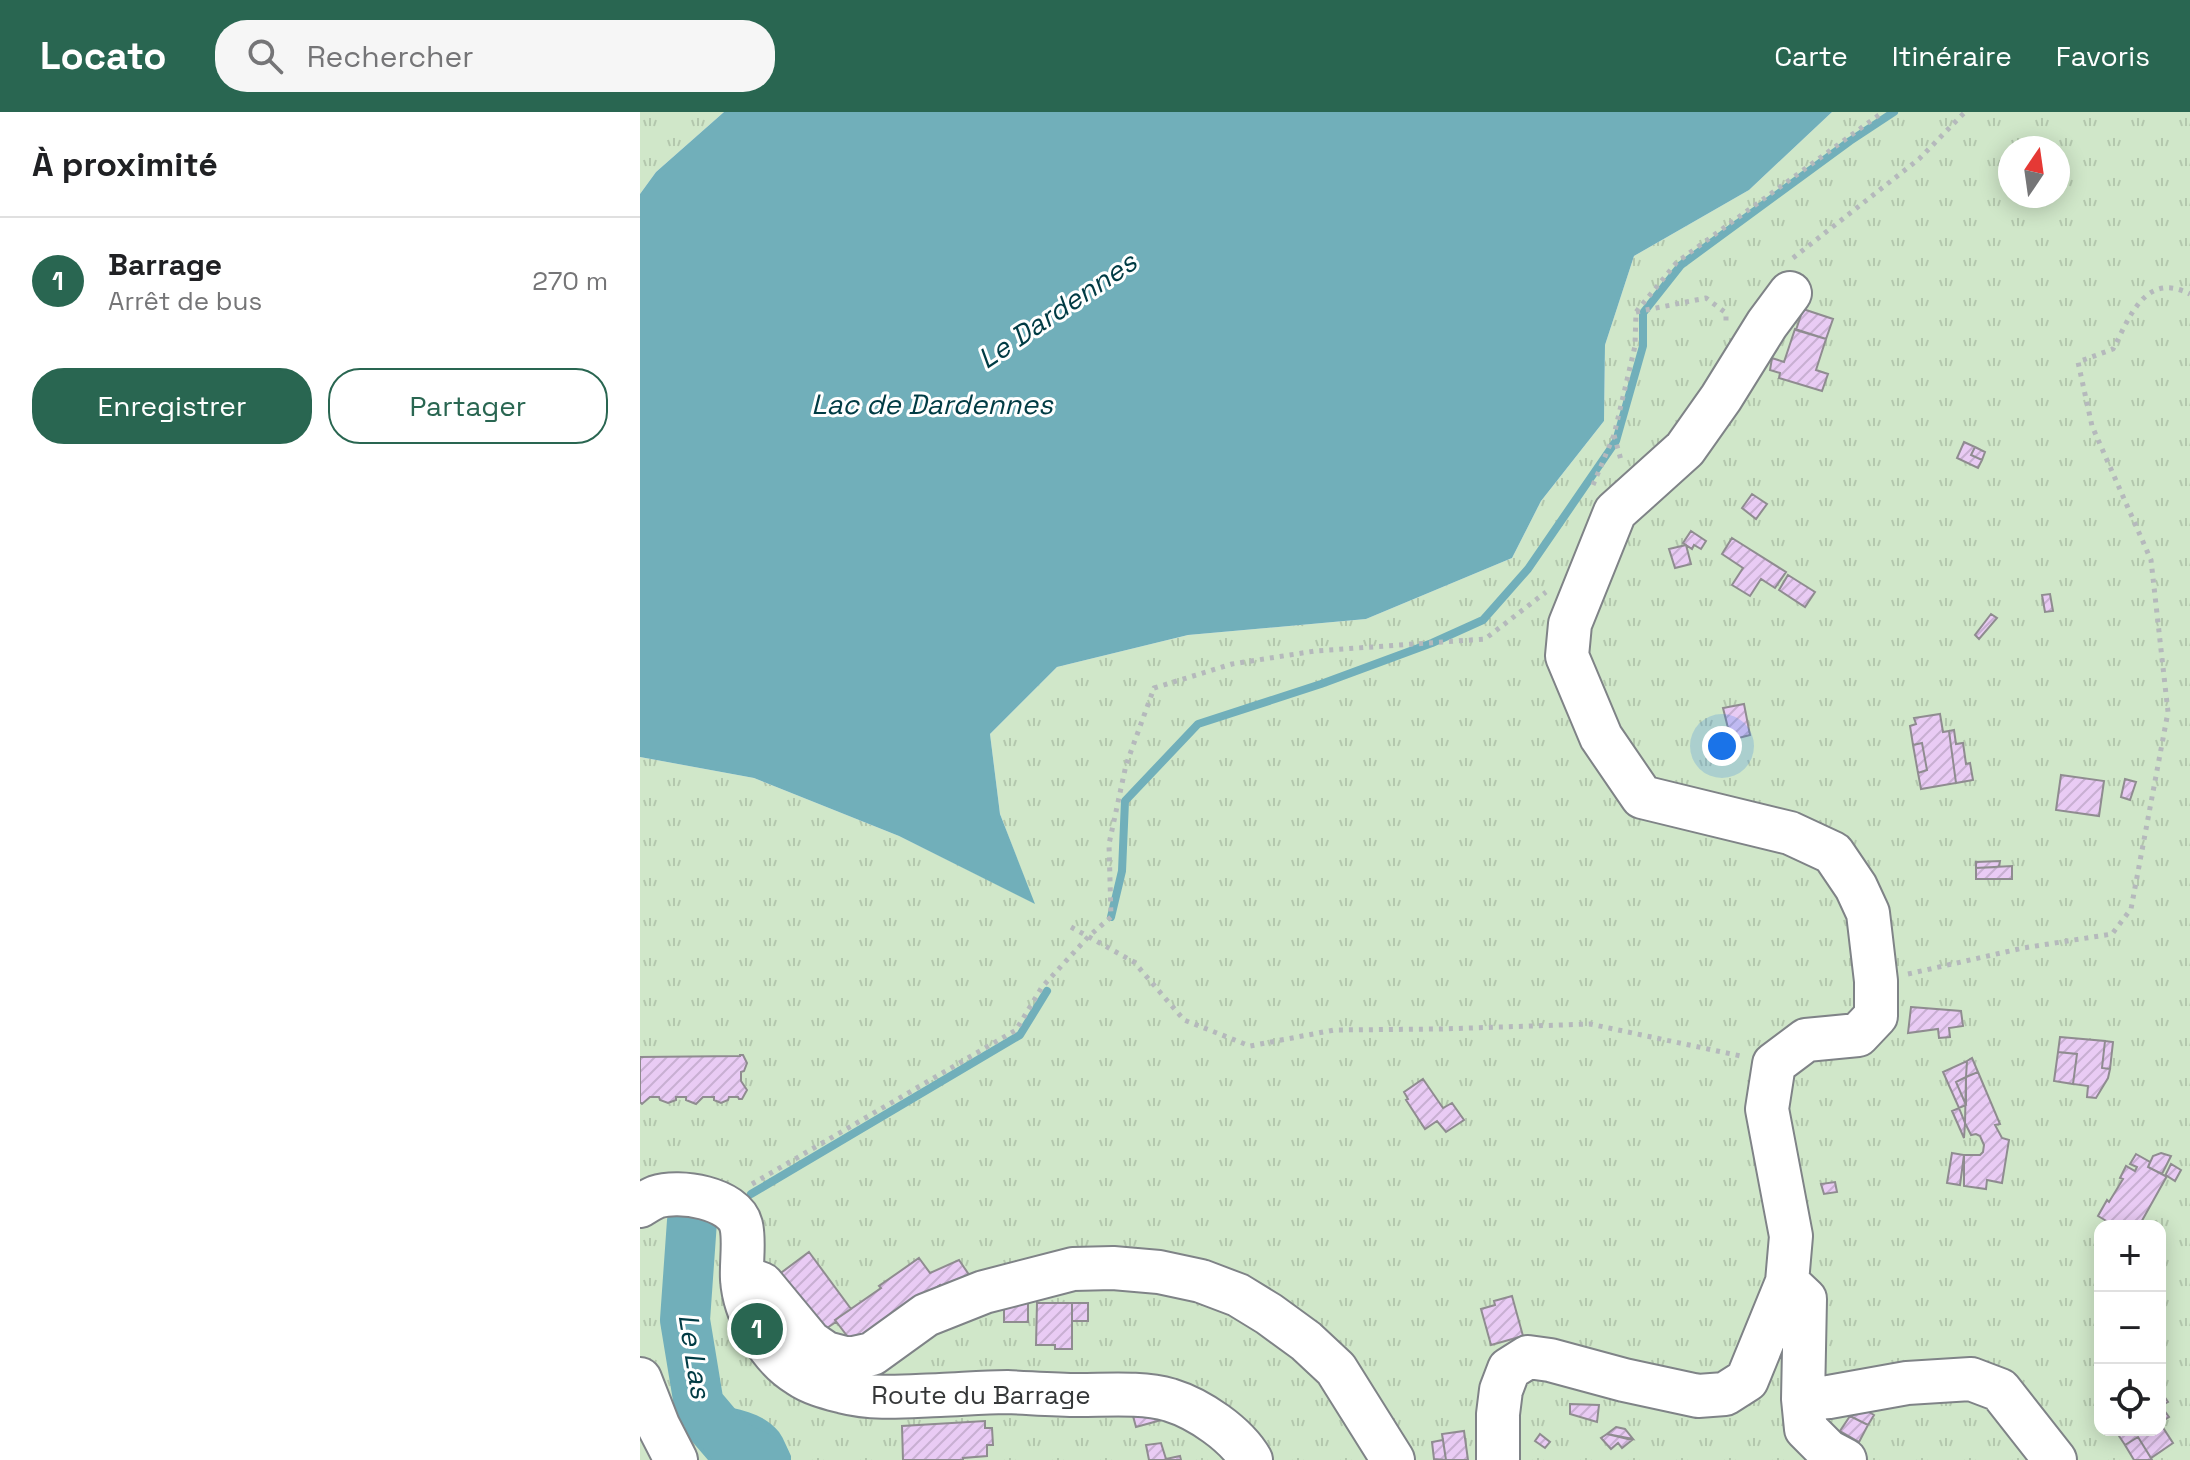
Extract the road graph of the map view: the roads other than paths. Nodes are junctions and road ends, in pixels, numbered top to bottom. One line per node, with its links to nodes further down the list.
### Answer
1 (1788, 278): 4 (street)
2 (648, 1202): 3 (street, Route du Barrage)
3 (742, 1280): 8 (street, Route du Barrage); 9 (street)
4 (1787, 1282): 6 (street); 10 (street)
5 (640, 1379): 7 (street)
6 (1803, 1399): 11 (street); 12 (street)
7 (676, 1460)
8 (1251, 1460)
9 (1393, 1460)
10 (1498, 1460)
11 (1845, 1460)
12 (2055, 1460)

